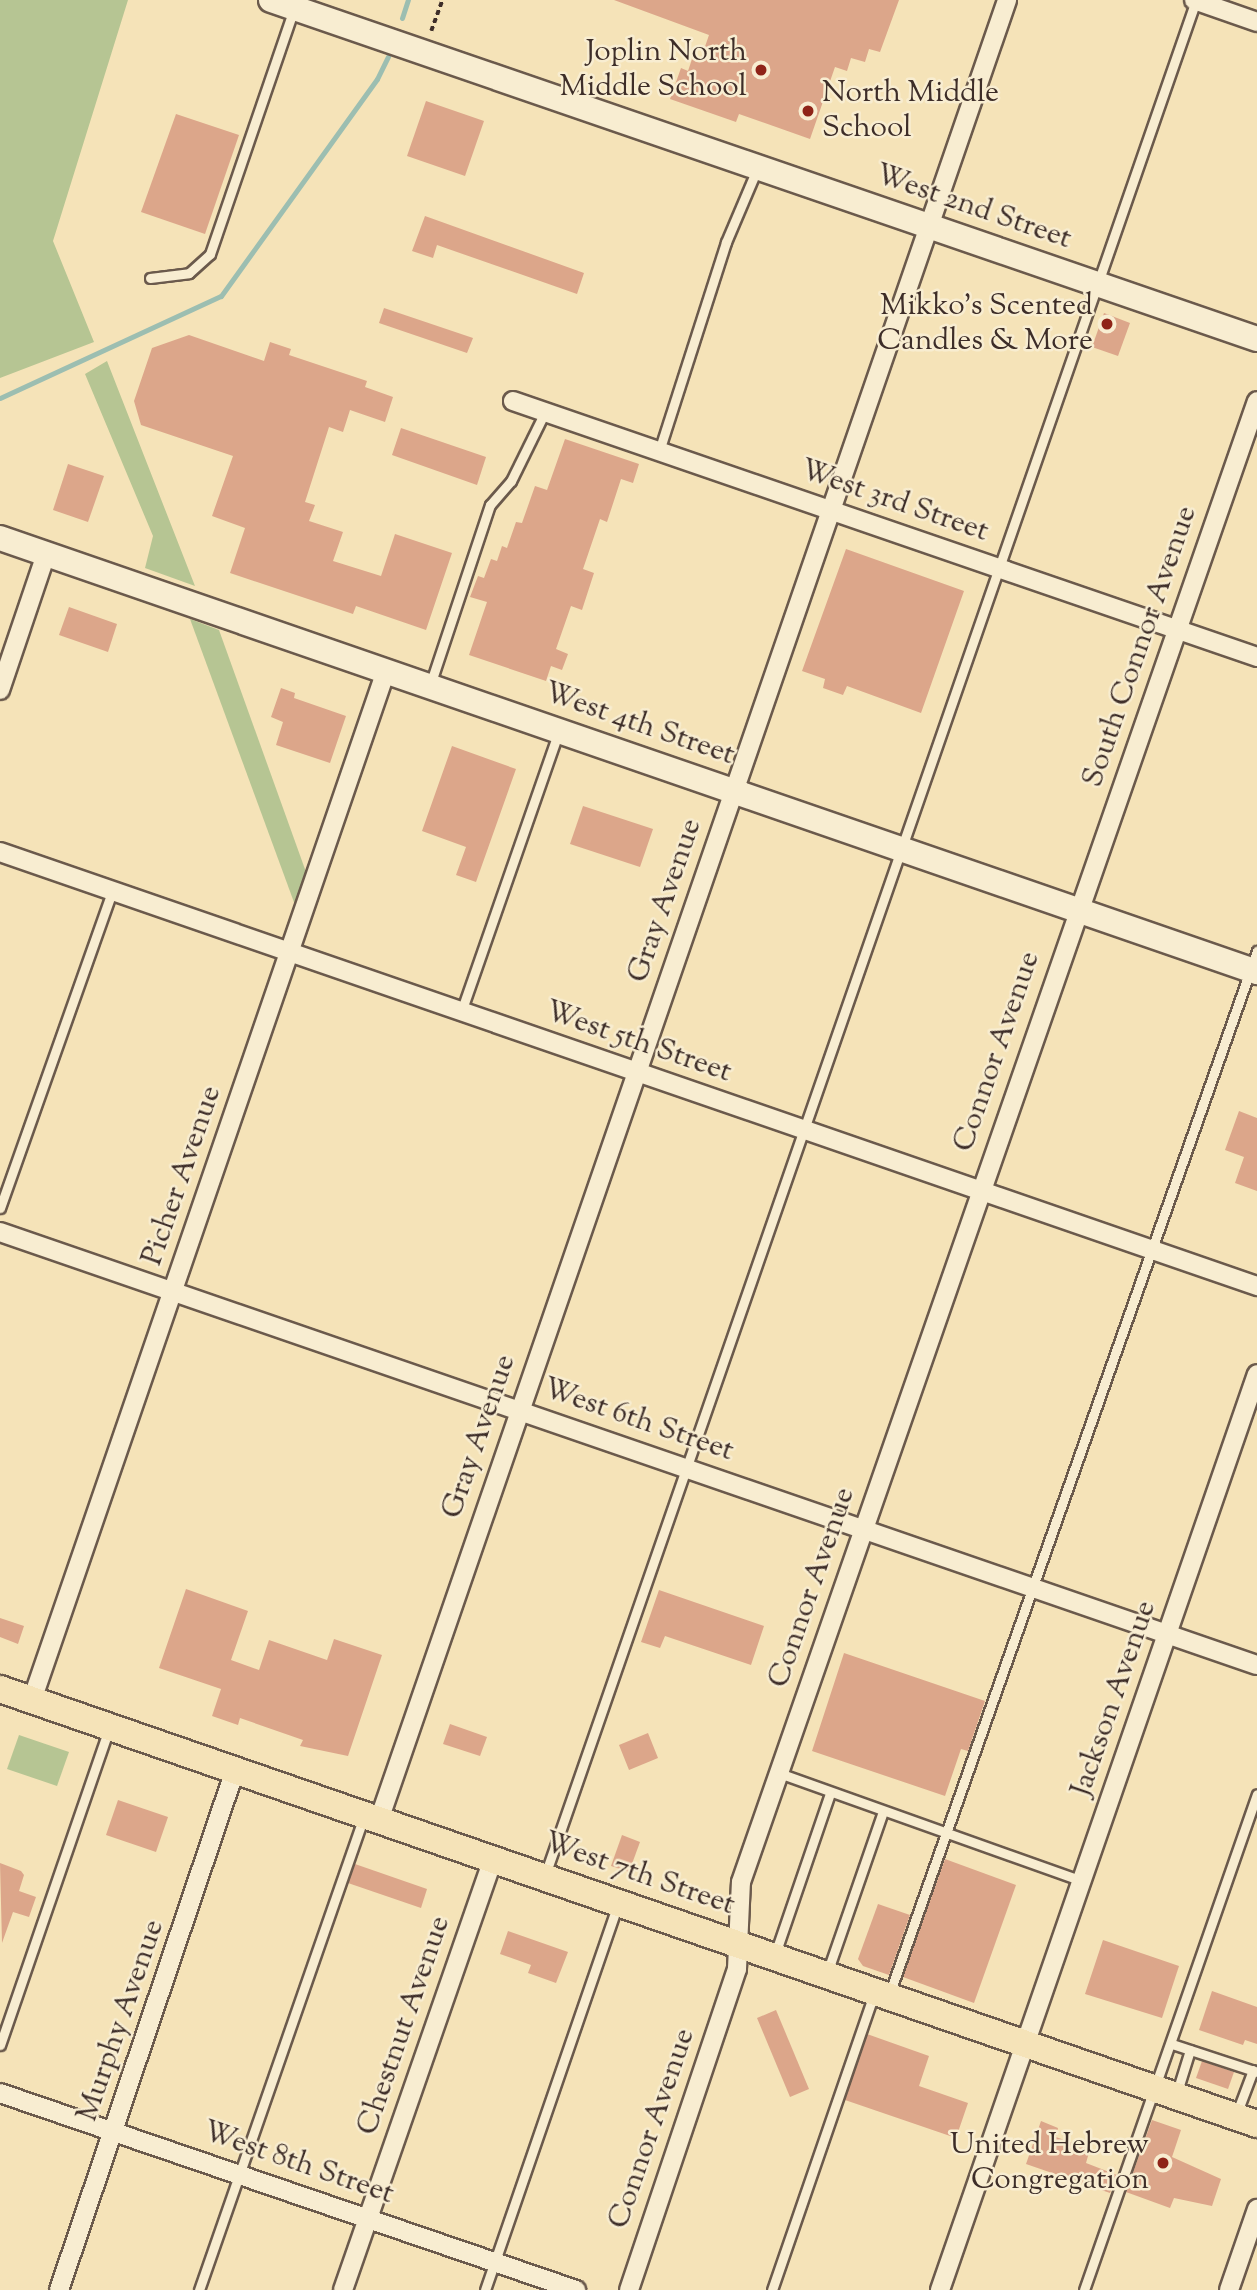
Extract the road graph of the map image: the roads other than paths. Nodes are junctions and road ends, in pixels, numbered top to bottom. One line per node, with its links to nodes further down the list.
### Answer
1 (1007, 0): 6 (street, Gray Avenue)
2 (1195, 0): 4 (street); 8 (lane)
3 (288, 3): 5 (street, West 2nd Street); 7 (lane)
4 (1257, 22)
5 (757, 167): 6 (street, West 2nd Street); 13 (lane)
6 (930, 227): 8 (street, West 2nd Street); 14 (street, Gray Avenue)
7 (150, 278)
8 (1098, 285): 9 (street, West 2nd Street); 17 (lane)
9 (1257, 339)
10 (513, 401): 12 (street, West 3rd Street)
11 (1257, 401): 18 (street, South Connor Avenue)
12 (545, 412): 13 (street, West 3rd Street); 21 (lane)
13 (659, 452): 14 (street, West 3rd Street)
14 (831, 510): 17 (street, West 3rd Street); 24 (street, Gray Avenue)
15 (0, 538): 16 (street, West 4th Street)
16 (46, 554): 20 (street, West 4th Street); 22 (street)
17 (1001, 569): 18 (street, West 3rd Street); 25 (lane)
18 (1178, 629): 19 (street, West 3rd Street); 28 (street, South Connor Avenue)
19 (1257, 657)
20 (386, 671): 21 (street, West 4th Street); 29 (street, Picher Avenue)
21 (429, 686): 23 (street, West 4th Street)
22 (0, 690)
23 (559, 731): 24 (street, West 4th Street); 31 (lane)
24 (734, 791): 25 (street, West 4th Street); 32 (street, Gray Avenue)
25 (903, 850): 28 (street, West 4th Street); 33 (lane)
26 (0, 852): 27 (street, West 5th Street)
27 (111, 891): 29 (street, West 5th Street); 35 (lane)
28 (1077, 911): 30 (street, West 4th Street); 34 (street, Connor Avenue)
29 (292, 953): 31 (street, West 5th Street); 39 (street, Picher Avenue)
30 (1255, 964): 37 (lane)
31 (461, 1012): 32 (street, West 5th Street)
32 (637, 1071): 33 (street, West 5th Street); 41 (street, Gray Avenue)
33 (805, 1131): 34 (street, West 5th Street); 42 (lane)
34 (979, 1191): 37 (street, West 5th Street); 43 (street, Connor Avenue)
35 (0, 1208)
36 (0, 1232): 39 (street, West 6th Street)
37 (1152, 1250): 38 (street, West 5th Street); 44 (lane)
38 (1257, 1286)
39 (172, 1292): 41 (street, West 6th Street); 48 (street, Picher Avenue)
40 (1257, 1374): 45 (street, Jackson Avenue)
41 (519, 1409): 42 (street, West 6th Street); 55 (street, Gray Avenue)
42 (687, 1468): 43 (street, West 6th Street); 58 (lane)
43 (864, 1527): 44 (street, West 6th Street); 51 (street, Connor Avenue)
44 (1033, 1587): 45 (street, West 6th Street); 56 (lane)
45 (1168, 1633): 46 (street, West 6th Street); 59 (street, Jackson Avenue)
46 (1257, 1665)
47 (0, 1689): 48 (main road, West 7th Street)
48 (32, 1700): 49 (main road, West 7th Street)
49 (109, 1726): 50 (main road, West 7th Street); 67 (lane)
50 (236, 1770): 55 (main road, West 7th Street); 73 (street, Murphy Avenue)
51 (779, 1773): 52 (lane); 61 (street, Connor Avenue)
52 (830, 1793): 54 (lane); 62 (lane)
53 (1257, 1794): 66 (lane)
54 (883, 1811): 56 (lane); 63 (lane)
55 (371, 1818): 57 (main road, West 7th Street); 74 (lane)
56 (946, 1832): 59 (lane); 64 (lane)
57 (493, 1860): 58 (main road, West 7th Street); 76 (street, Chestnut Avenue)
58 (544, 1877): 60 (main road, West 7th Street)
59 (1082, 1881): 65 (street, Jackson Avenue)
60 (619, 1903): 61 (main road, West 7th Street); 77 (lane)
61 (738, 1944): 62 (main road, West 7th Street); 83 (street, Connor Avenue)
62 (775, 1956): 63 (main road, West 7th Street)
63 (827, 1975): 64 (main road, West 7th Street)
64 (882, 1993): 65 (main road, West 7th Street); 84 (lane)
65 (1025, 2043): 70 (main road, West 7th Street); 85 (street, Jackson Avenue)
66 (1172, 2044): 68 (lane); 70 (lane)
67 (0, 2045)
68 (1191, 2050): 69 (lane); 70 (lane)
69 (1255, 2071): 72 (lane)
70 (1166, 2092): 72 (main road, West 7th Street); 86 (lane)
71 (0, 2093): 73 (street, West 8th Street)
72 (1246, 2120)
73 (115, 2131): 74 (street, West 8th Street); 78 (street, Murphy Avenue)
74 (240, 2173): 76 (street, West 8th Street); 79 (lane)
75 (1257, 2209): 87 (street)
76 (368, 2217): 77 (street, West 8th Street); 80 (street, Chestnut Avenue)
77 (495, 2262): 81 (lane); 82 (street, West 8th Street)
78 (59, 2290)
79 (199, 2290)
80 (343, 2290)
81 (485, 2290)
82 (576, 2290)
83 (629, 2290)
84 (772, 2290)
85 (940, 2290)
86 (1084, 2290)
87 (1229, 2290)

